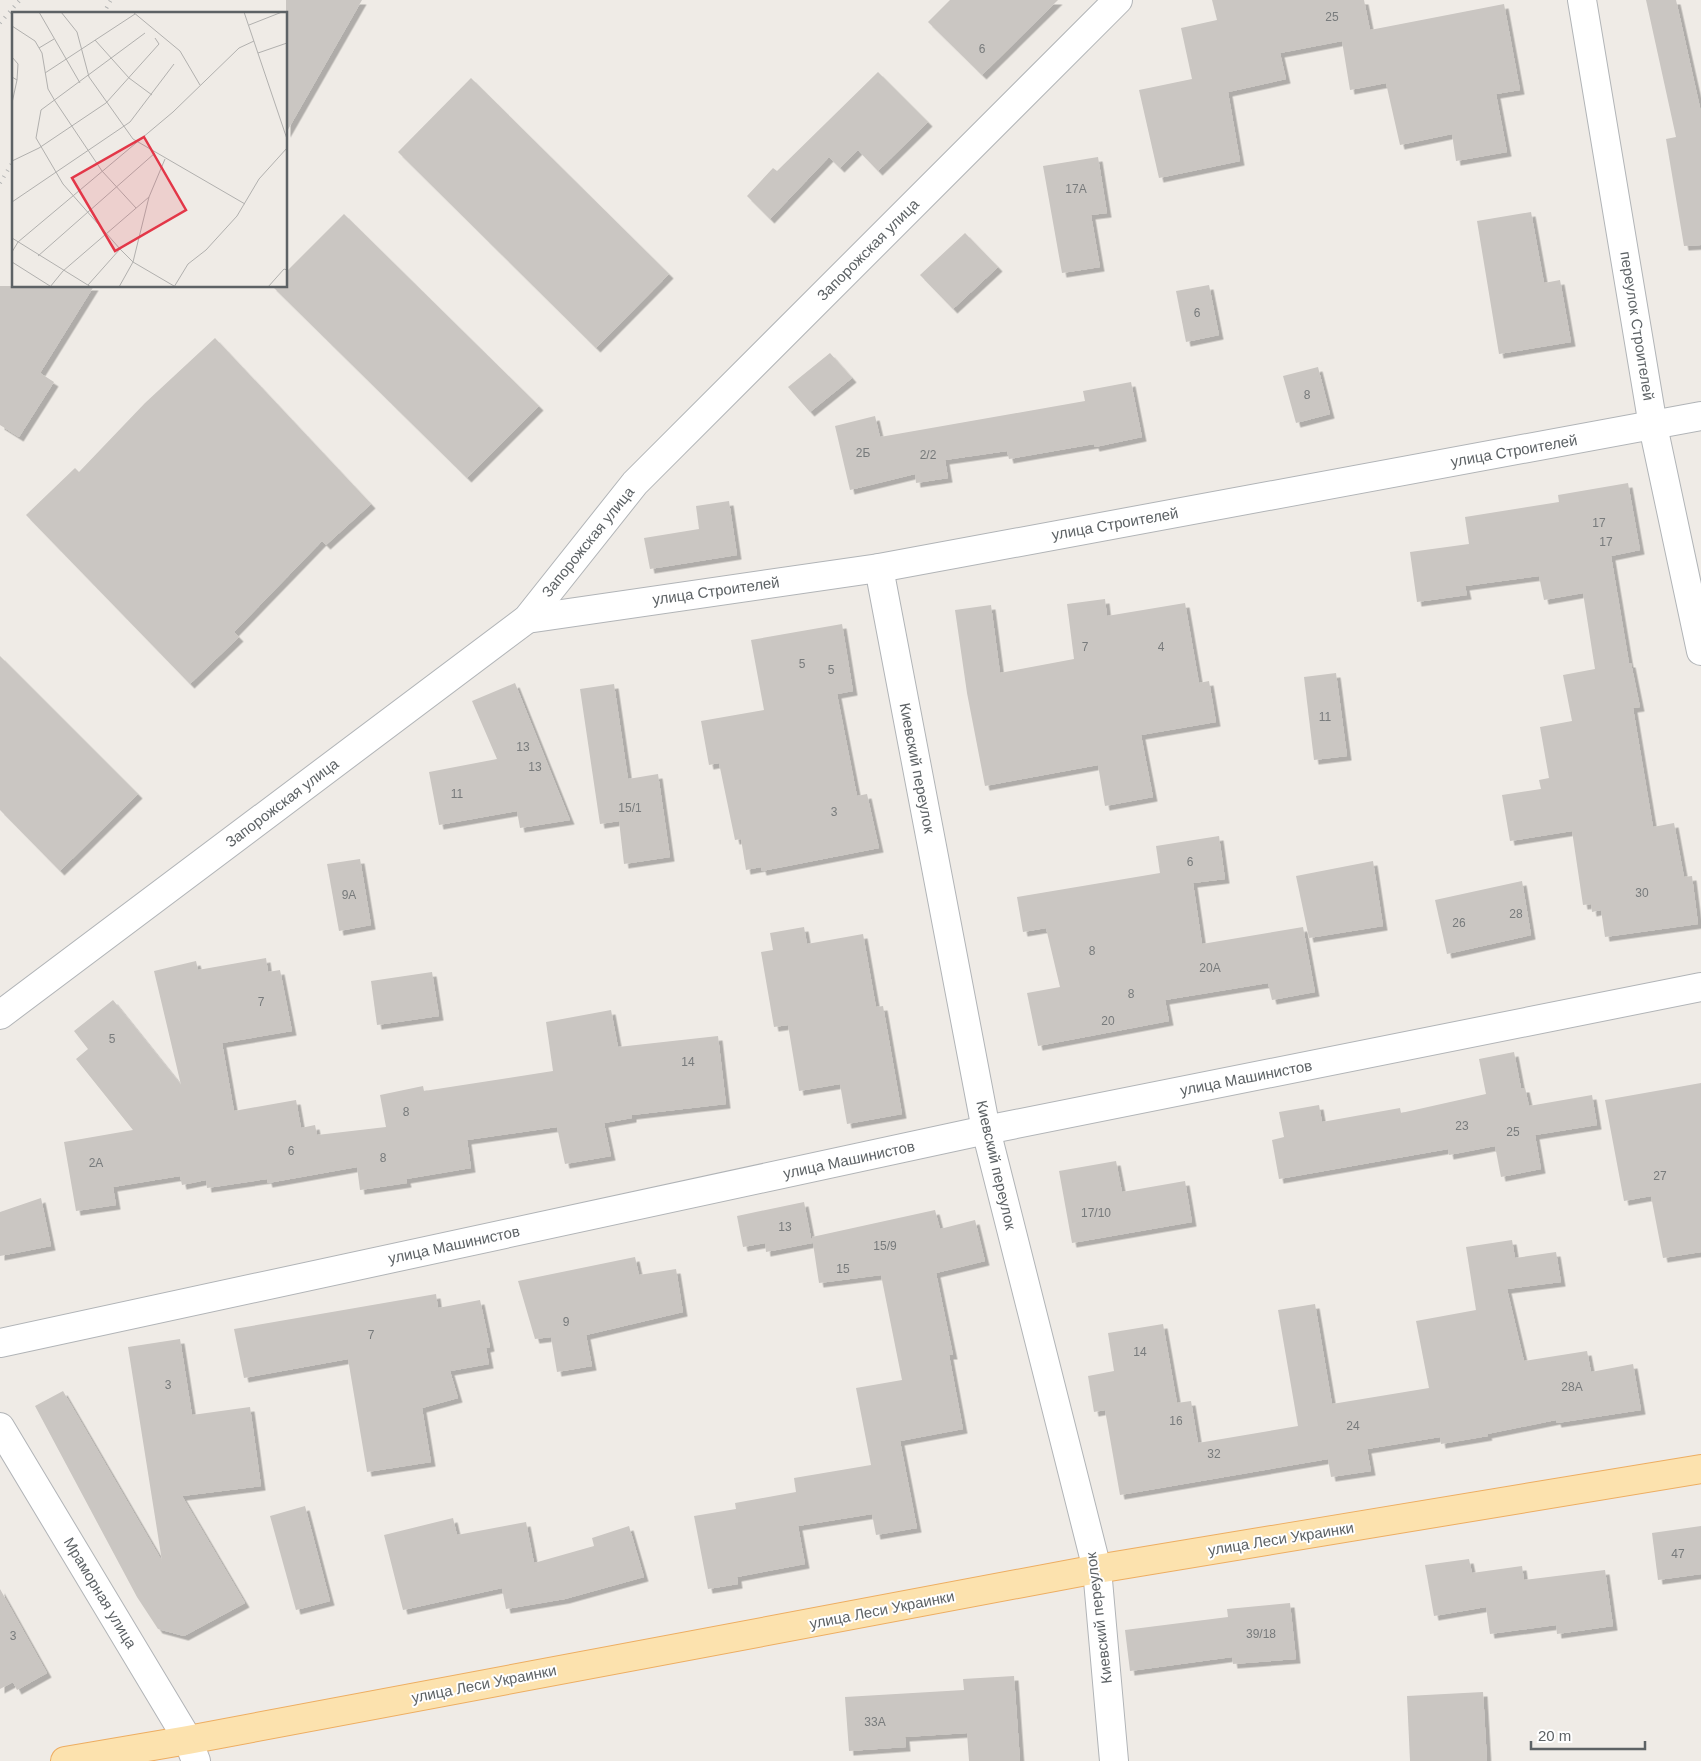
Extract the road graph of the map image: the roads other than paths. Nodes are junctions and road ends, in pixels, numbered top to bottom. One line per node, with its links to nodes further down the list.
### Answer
1 (1118, 0): 6 (street, Запорожская улица)
2 (1582, 0): 4 (street, переулок Строителей)
3 (1701, 416): 4 (street, улица Строителей)
4 (1653, 426): 5 (street, улица Строителей); 7 (street, переулок Строителей)
5 (879, 568): 6 (street, улица Строителей); 10 (street, Киевский переулок)
6 (527, 619): 9 (street, Запорожская улица)
7 (1701, 650)
8 (1701, 987): 10 (street, улица Машинистов)
9 (0, 1016)
10 (986, 1130): 11 (street, улица Машинистов); 14 (street, Киевский переулок)
11 (0, 1343)
12 (0, 1427): 15 (street, Мраморная улица)
13 (1701, 1469): 14 (main road, улица Леси Украинки)
14 (1097, 1569): 15 (main road, улица Леси Украинки); 17 (street, Киевский переулок)
15 (192, 1750): 16 (main road, улица Леси Украинки)
16 (65, 1761)
17 (1114, 1761)

